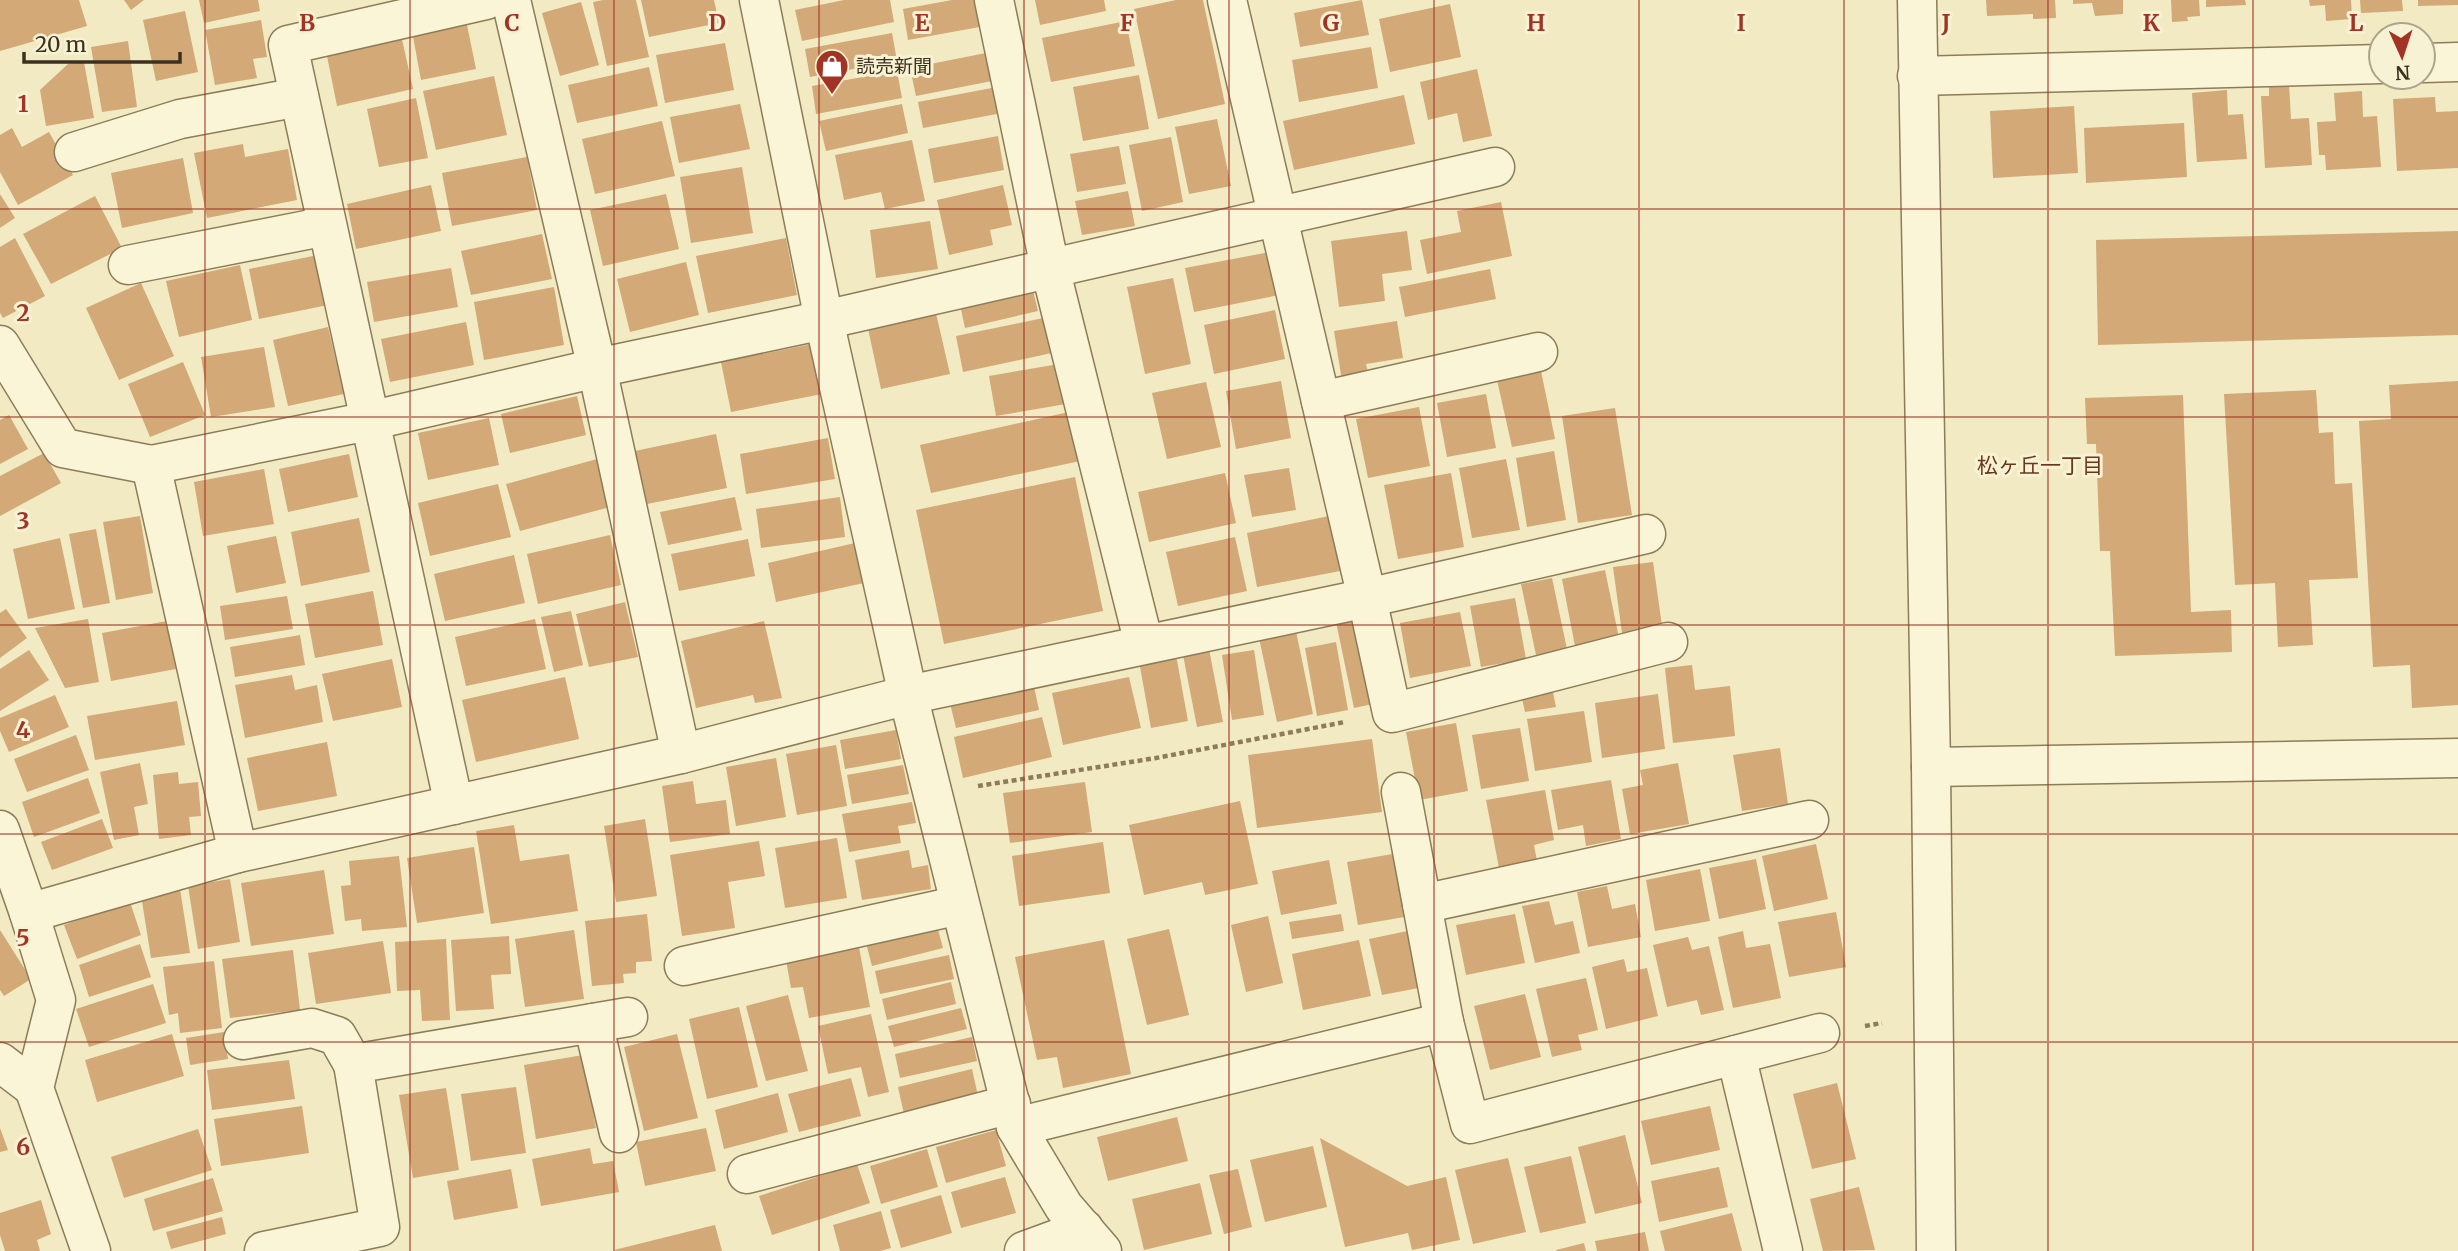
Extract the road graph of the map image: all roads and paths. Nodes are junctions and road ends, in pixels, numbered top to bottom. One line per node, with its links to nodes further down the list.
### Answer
1 (486, 0): 11 (street)
2 (512, 0): 21 (street)
3 (759, 0): 18 (street)
4 (994, 0): 17 (street)
5 (1227, 0): 14 (street)
6 (1917, 0): 10 (street)
7 (2458, 62): 8 (street)
8 (2437, 63)
9 (2367, 64): 10 (street)
10 (1917, 76): 33 (street)
11 (299, 97): 12 (street); 15 (street)
12 (74, 152)
13 (1495, 167): 14 (street)
14 (1278, 216): 17 (street); 22 (street)
15 (327, 226): 16 (street); 23 (street)
16 (128, 265)
17 (1050, 268): 18 (street); 28 (street)
18 (824, 320): 21 (street); 29 (street)
19 (0, 345): 24 (street)
20 (1538, 352): 22 (street)
21 (597, 368): 23 (street); 31 (street)
22 (1321, 401): 26 (street)
23 (369, 421): 24 (street); 36 (street)
24 (150, 465): 39 (street)
25 (1646, 534): 26 (street)
26 (1367, 598): 28 (street); 30 (street)
27 (1668, 642): 30 (street)
28 (1144, 644): 29 (street)
29 (908, 695): 31 (street); 35 (street)
30 (1392, 713): 35 (path)
31 (681, 754): 36 (street)
32 (2458, 758): 33 (street)
33 (1931, 767): 59 (street)
34 (1401, 792): 40 (street)
35 (932, 793): 41 (street)
36 (454, 805): 39 (street)
37 (1808, 820): 40 (street)
38 (0, 830): 42 (street)
39 (238, 853): 42 (street)
40 (1422, 904): 44 (street)
41 (960, 905): 43 (street); 51 (street)
42 (29, 913): 50 (street)
43 (684, 966)
44 (1444, 1023): 47 (street); 51 (street)
45 (1820, 1033): 47 (street)
46 (243, 1040): 49 (street)
47 (1736, 1055): 58 (street)
48 (0, 1062): 50 (street)
49 (353, 1064): 52 (street); 56 (street)
50 (34, 1088): 55 (street)
51 (1014, 1116): 53 (street); 54 (street)
52 (619, 1133)
53 (747, 1174)
54 (1093, 1240): 57 (street)
55 (91, 1251)
56 (264, 1251)
57 (1024, 1251)
58 (1783, 1251)
59 (1936, 1251)

